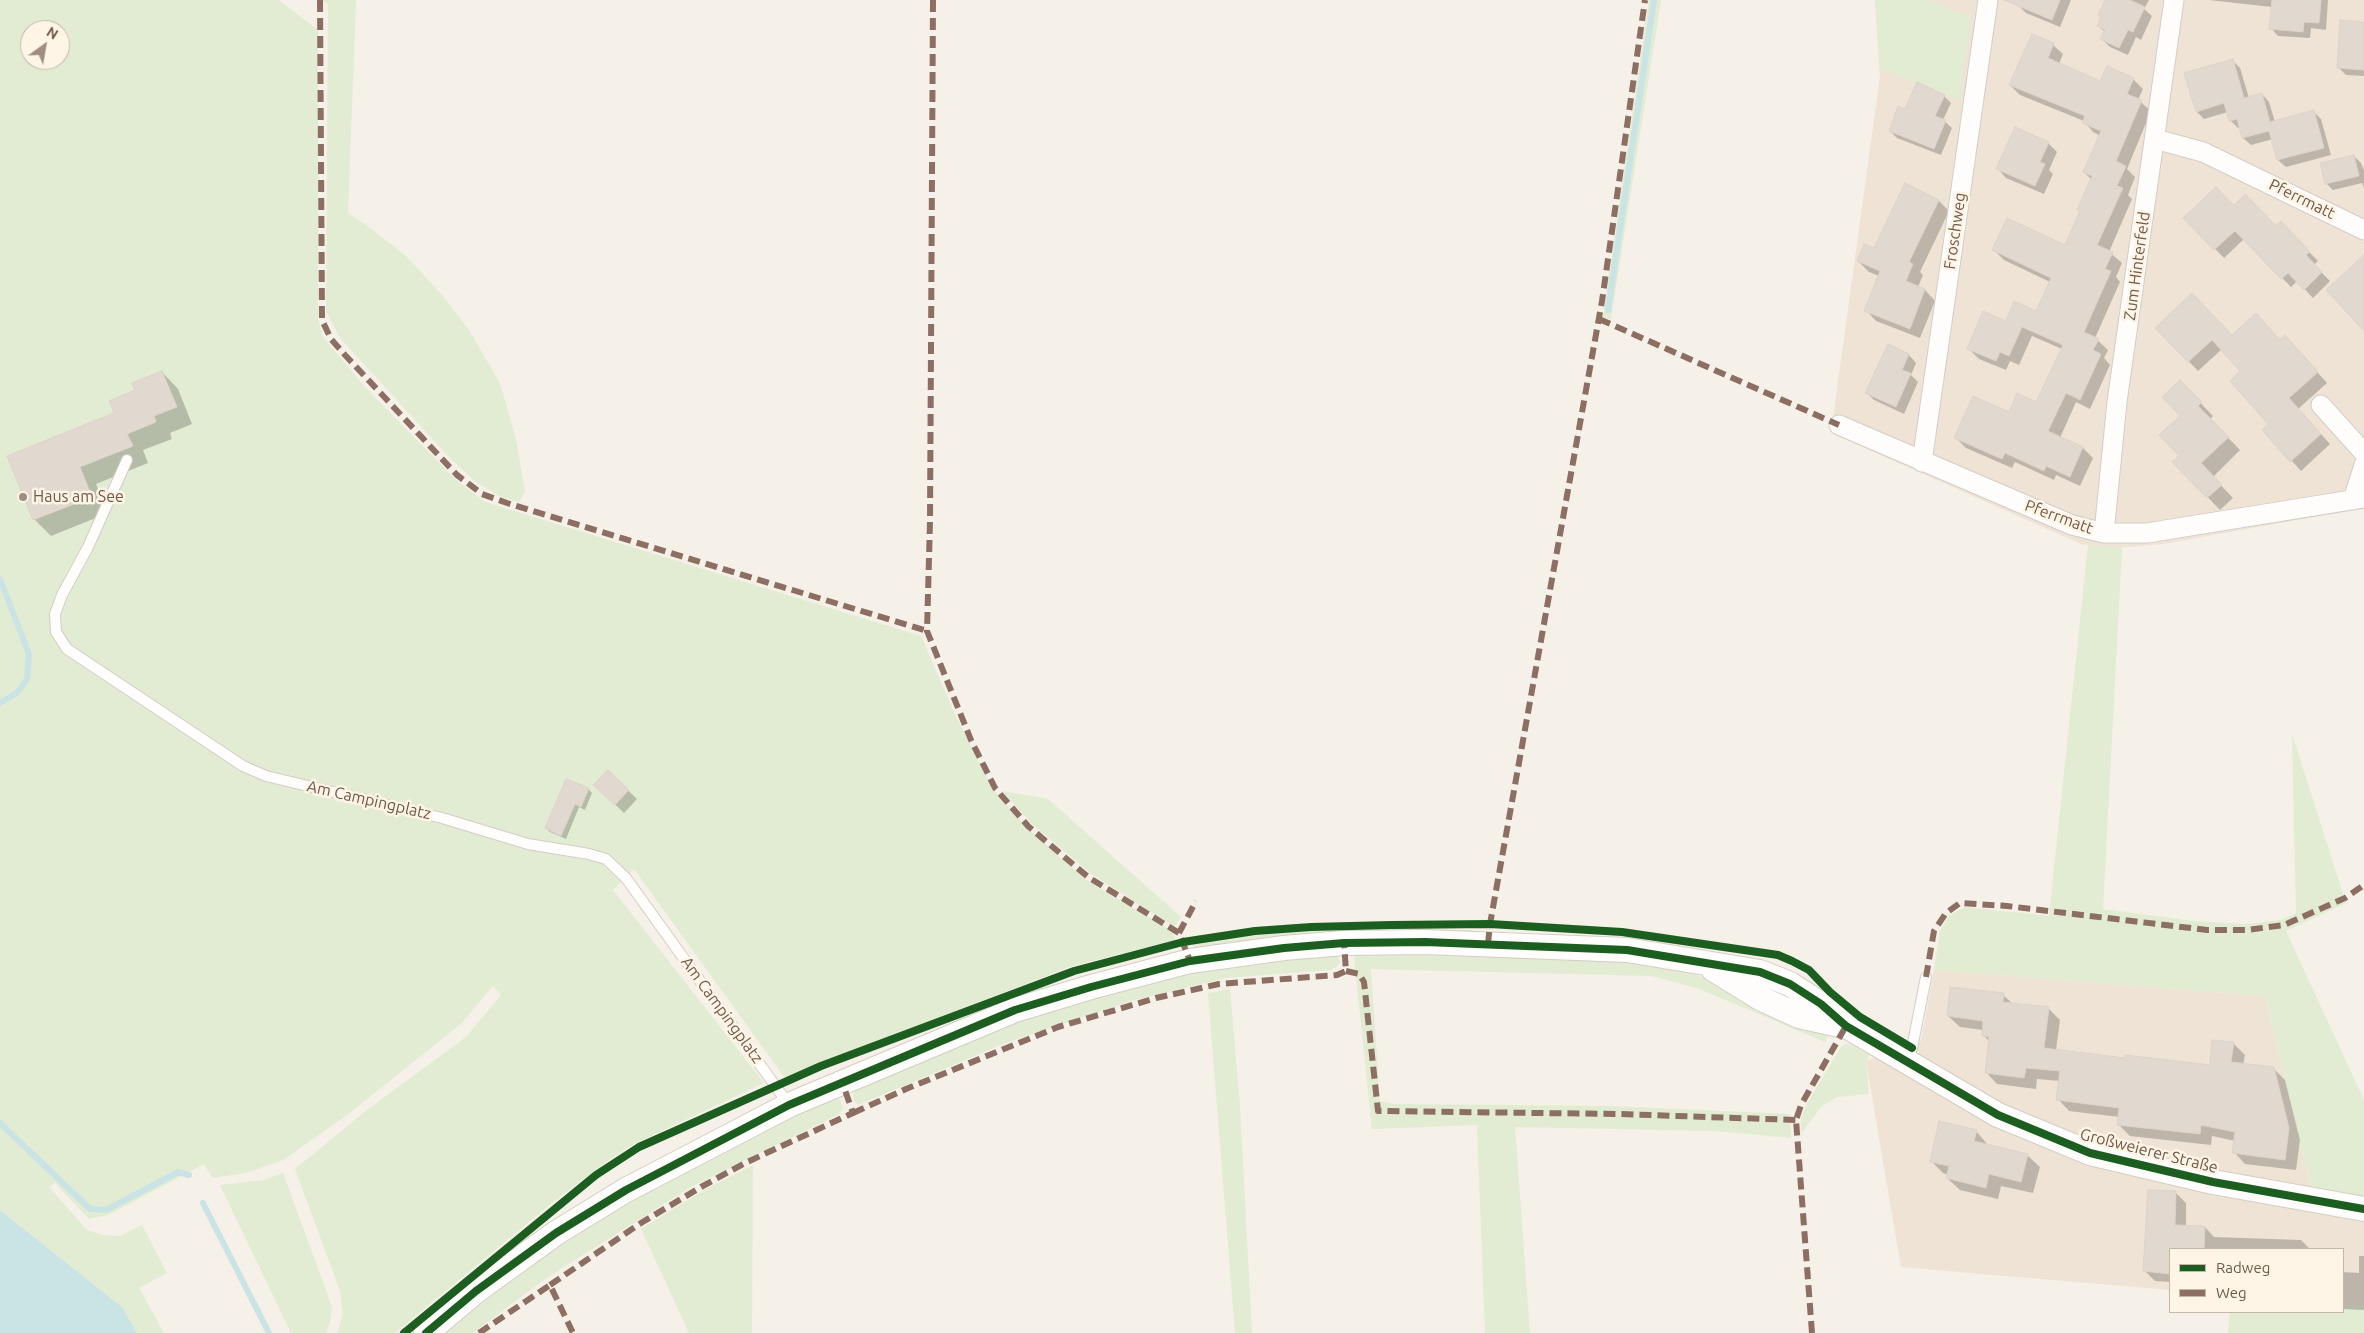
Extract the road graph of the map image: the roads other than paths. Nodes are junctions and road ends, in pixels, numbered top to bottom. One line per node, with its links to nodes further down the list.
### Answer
1 (1988, 0): 9 (street, Froschweg)
2 (2174, 0): 3 (street, Zum Hinterfeld)
3 (2155, 139): 4 (street, Pferrmatt); 12 (street, Zum Hinterfeld)
4 (2364, 230)
5 (2321, 405): 7 (street)
6 (1839, 425): 9 (street, Pferrmatt)
7 (2364, 453)
8 (127, 460): 15 (lane, Am Campingplatz)
9 (1922, 462): 12 (street, Pferrmatt)
10 (2364, 465): 11 (street, Pferrmatt)
11 (2359, 499): 12 (street, Pferrmatt)
12 (2104, 533)
13 (1926, 977): 14 (lane)
14 (1907, 1064): 15 (street, Großweierer Straße); 16 (street, Großweierer Straße)
15 (789, 1105): 17 (street)
16 (2364, 1209)
17 (426, 1333)

